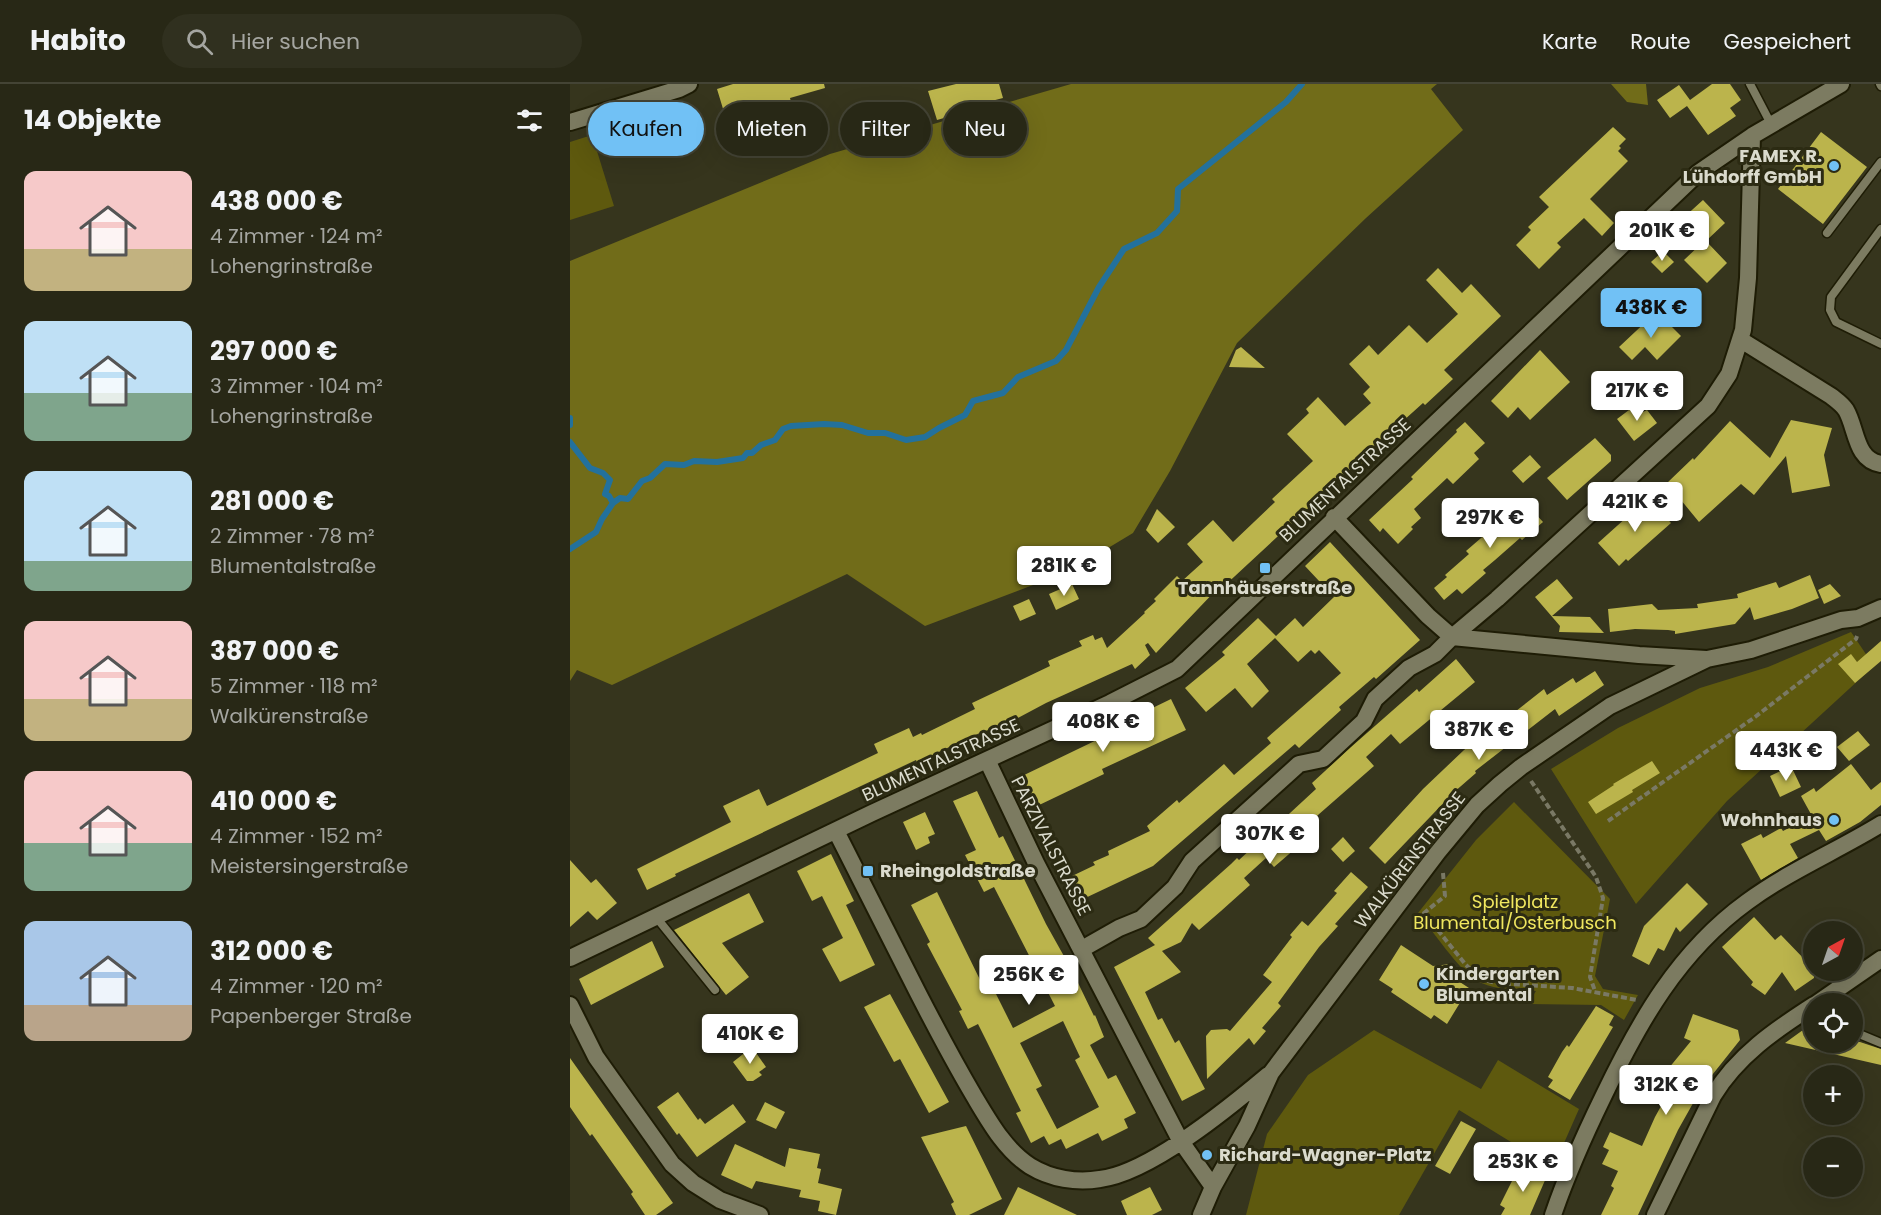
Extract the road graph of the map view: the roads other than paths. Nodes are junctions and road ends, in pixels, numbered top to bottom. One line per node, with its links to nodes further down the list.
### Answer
1 (689, 84): 4 (street)
2 (1750, 84): 5 (lane)
3 (1841, 84): 5 (street, BLUMENTALSTRASSE)
4 (570, 122)
5 (1772, 126): 6 (street, BLUMENTALSTRASSE)
6 (1752, 136): 10 (street); 13 (street, BLUMENTALSTRASSE)
7 (1881, 162): 9 (lane)
8 (1881, 229): 11 (lane)
9 (1827, 233)
10 (1741, 340): 12 (street); 15 (street)
11 (1881, 344)
12 (1881, 464)
13 (1334, 517): 15 (street); 17 (street, BLUMENTALSTRASSE)
14 (1881, 608): 16 (street, WALKÜRENSTRASSE)
15 (1452, 637): 16 (street); 21 (street)
16 (1707, 659): 30 (street, WALKÜRENSTRASSE)
17 (987, 760): 19 (street, BLUMENTALSTRASSE); 21 (street, PARZIVALSTRASSE)
18 (1881, 824): 37 (street)
19 (836, 831): 20 (street, BLUMENTALSTRASSE); 33 (street)
20 (656, 917): 22 (street, BLUMENTALSTRASSE); 24 (lane)
21 (1082, 949): 33 (street, PARZIVALSTRASSE)
22 (570, 958)
23 (1881, 959): 25 (street)
24 (715, 990)
25 (1834, 993)
26 (570, 1005): 35 (street)
27 (1803, 1013): 38 (street)
28 (1863, 1036): 29 (lane)
29 (1881, 1043)
30 (1271, 1073): 31 (street, WALKÜRENSTRASSE); 32 (street, WALKÜRENSTRASSE)
31 (1225, 1110): 32 (lane); 33 (street, WALKÜRENSTRASSE)
32 (1247, 1126): 34 (street, WALKÜRENSTRASSE)
33 (1180, 1140): 34 (street)
34 (1213, 1187): 36 (street, WALKÜRENSTRASSE)
35 (760, 1215)
36 (1201, 1215)
37 (1553, 1215)
38 (1655, 1215)

